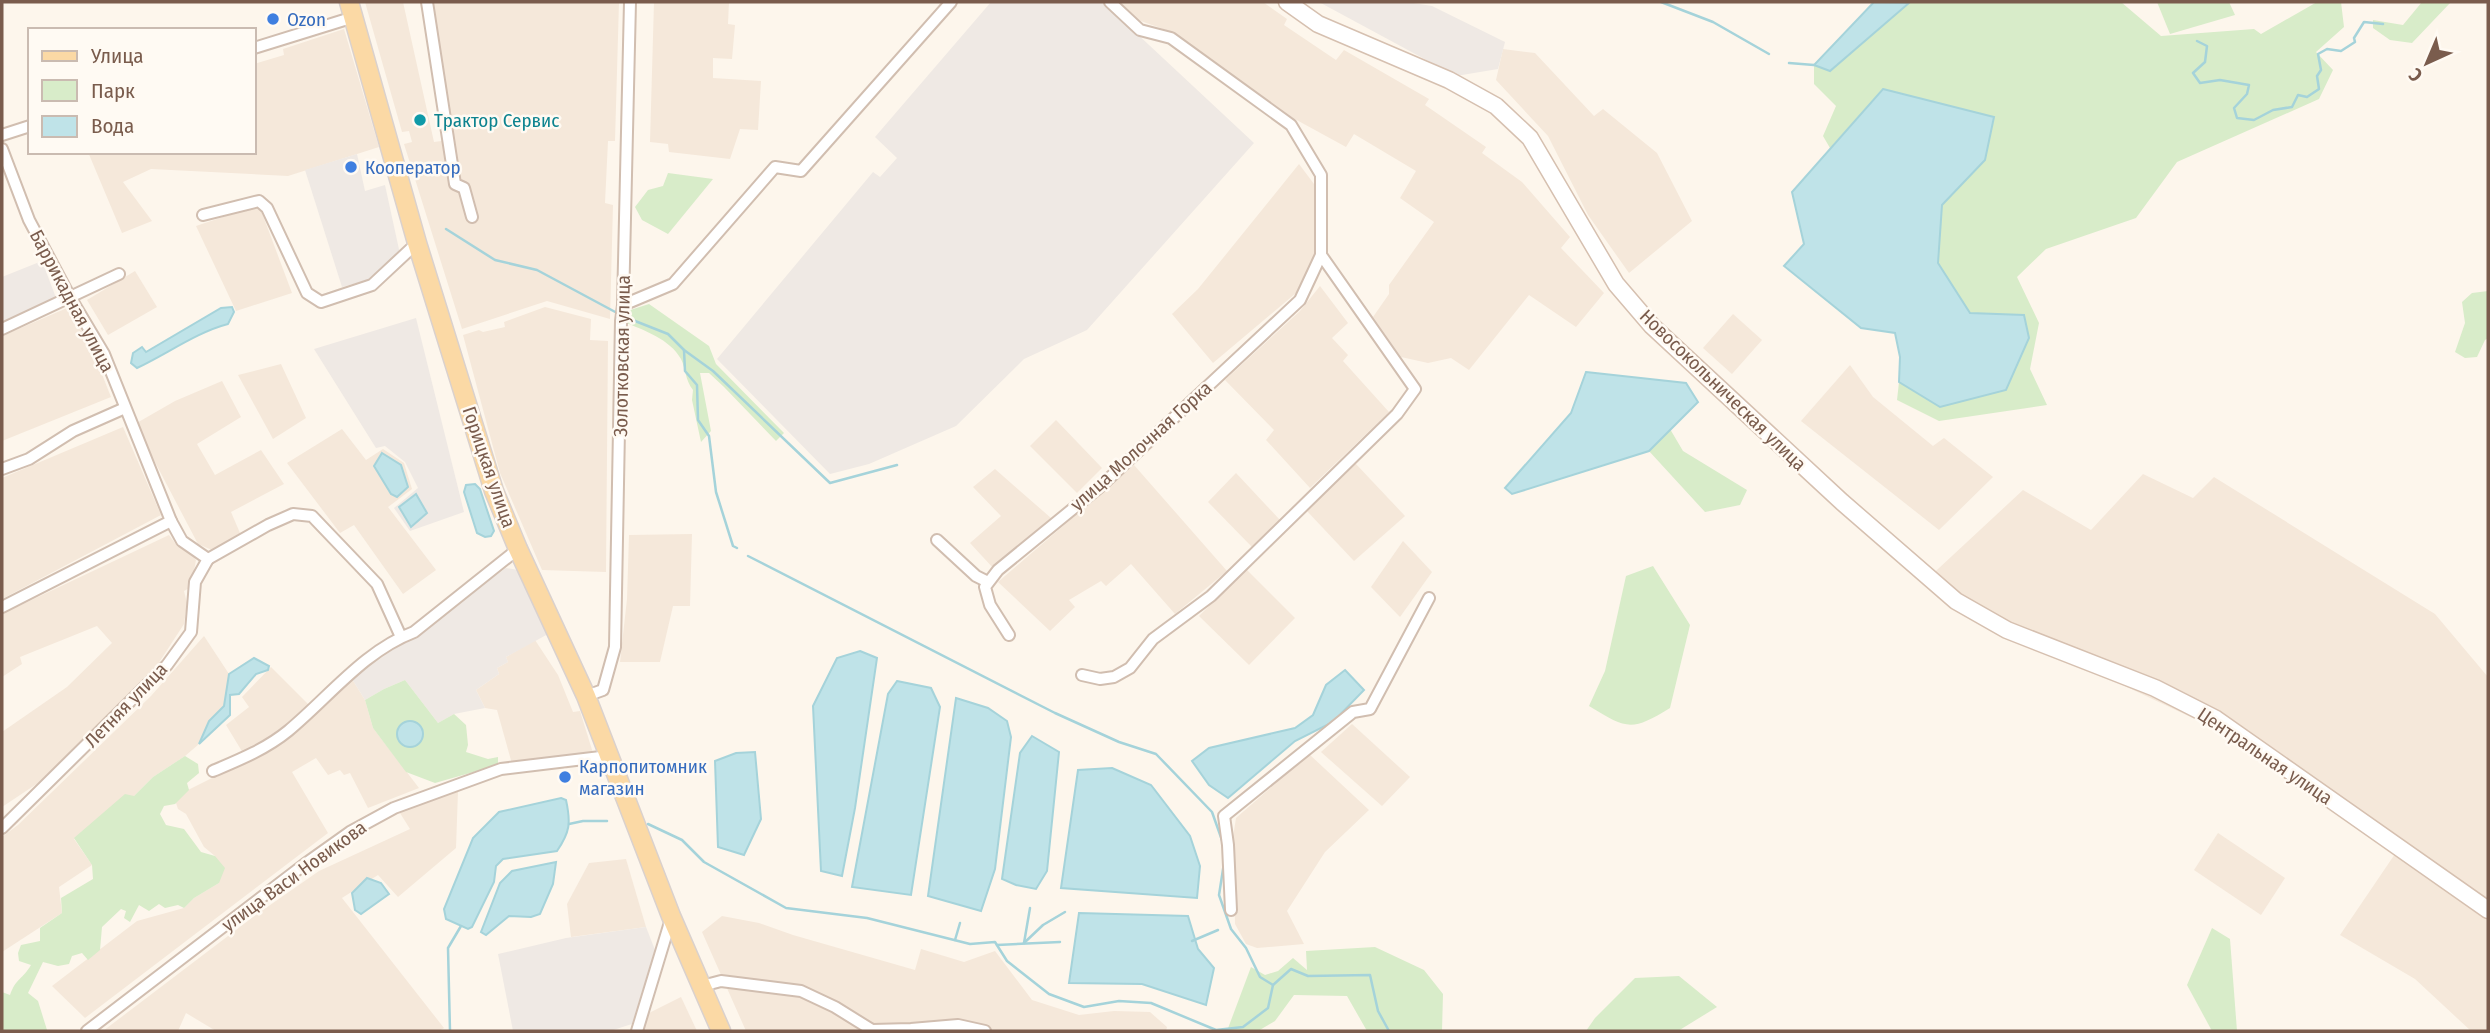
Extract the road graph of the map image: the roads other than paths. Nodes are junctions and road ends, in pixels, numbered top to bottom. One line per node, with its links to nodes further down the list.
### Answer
1 (427, 2): 12 (street)
2 (630, 2): 17 (street, Золотковская улица)
3 (951, 2): 17 (street)
4 (1110, 2): 14 (street)
5 (1287, 2): 25 (main road, Новосокольническая улица)
6 (351, 9): 7 (street); 13 (main road, Горицкая улица)
7 (256, 47)
8 (28, 127): 9 (street)
9 (2, 135)
10 (2, 149): 16 (street, Баррикадная улица)
11 (203, 215): 13 (street)
12 (472, 217)
13 (417, 243): 23 (main road, Горицкая улица)
14 (1321, 255): 26 (street, улица Молочная Горка); 31 (street)
15 (119, 274): 16 (street)
16 (70, 298): 18 (street); 19 (street, Баррикадная улица)
17 (622, 311): 32 (street, Золотковская улица)
18 (2, 329)
19 (125, 408): 20 (street); 21 (street, Баррикадная улица)
20 (2, 469)
21 (171, 521): 24 (street, Баррикадная улица); 28 (street)
22 (937, 540): 26 (street)
23 (518, 549): 30 (street); 32 (main road, Горицкая улица)
24 (208, 559): 30 (street); 35 (street, Летняя улица)
25 (1918, 568): 37 (main road, Центральная улица)
26 (988, 582): 29 (street)
27 (1430, 598): 36 (street)
28 (2, 607)
29 (1009, 635)
30 (401, 637): 34 (street)
31 (1082, 675)
32 (586, 696): 33 (main road, Горицкая улица)
33 (609, 756): 38 (main road, Горицкая улица); 40 (street, улица Васи Новикова)
34 (213, 771)
35 (2, 828)
36 (1231, 910)
37 (2488, 910)
38 (671, 916): 39 (main road, Горицкая улица); 41 (street)
39 (702, 986): 42 (main road, Горицкая улица); 43 (street)
40 (87, 1031)
41 (637, 1031)
42 (721, 1031)
43 (985, 1031)

